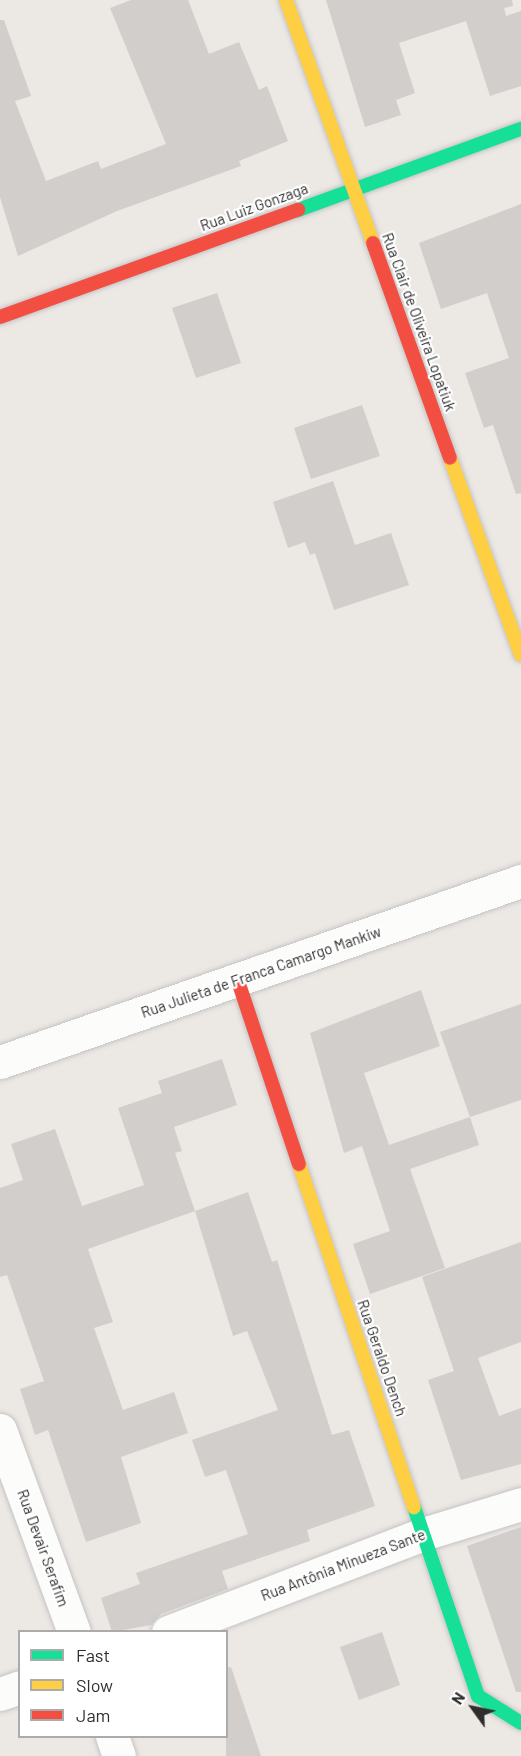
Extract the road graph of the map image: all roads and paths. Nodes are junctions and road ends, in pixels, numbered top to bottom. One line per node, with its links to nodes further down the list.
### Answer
1 (286, 0): 3 (street, Rua Clair de Oliveira Lopatiuk)
2 (521, 129): 3 (street, Rua Luiz Gonzaga)
3 (353, 188): 4 (street, Rua Luiz Gonzaga); 5 (street, Rua Clair de Oliveira Lopatiuk)
4 (0, 317)
5 (521, 655)
6 (521, 881): 7 (street, Rua Julieta de Franca Camargo Mankiw)
7 (238, 981): 8 (street, Rua Julieta de Franca Camargo Mankiw); 11 (street, Rua Geraldo Dench)
8 (0, 1062)
9 (0, 1430): 12 (street, Rua Devair Serafim)
10 (521, 1504): 11 (street, Rua Antônia Minueza Sante)
11 (423, 1534): 13 (street, Rua Antônia Minueza Sante); 16 (street, Rua Geraldo Dench)
12 (73, 1630)
13 (173, 1630)
14 (18, 1688): 15 (street)
15 (0, 1694)
16 (521, 1723)
17 (112, 1738): 18 (street)
18 (119, 1756)

